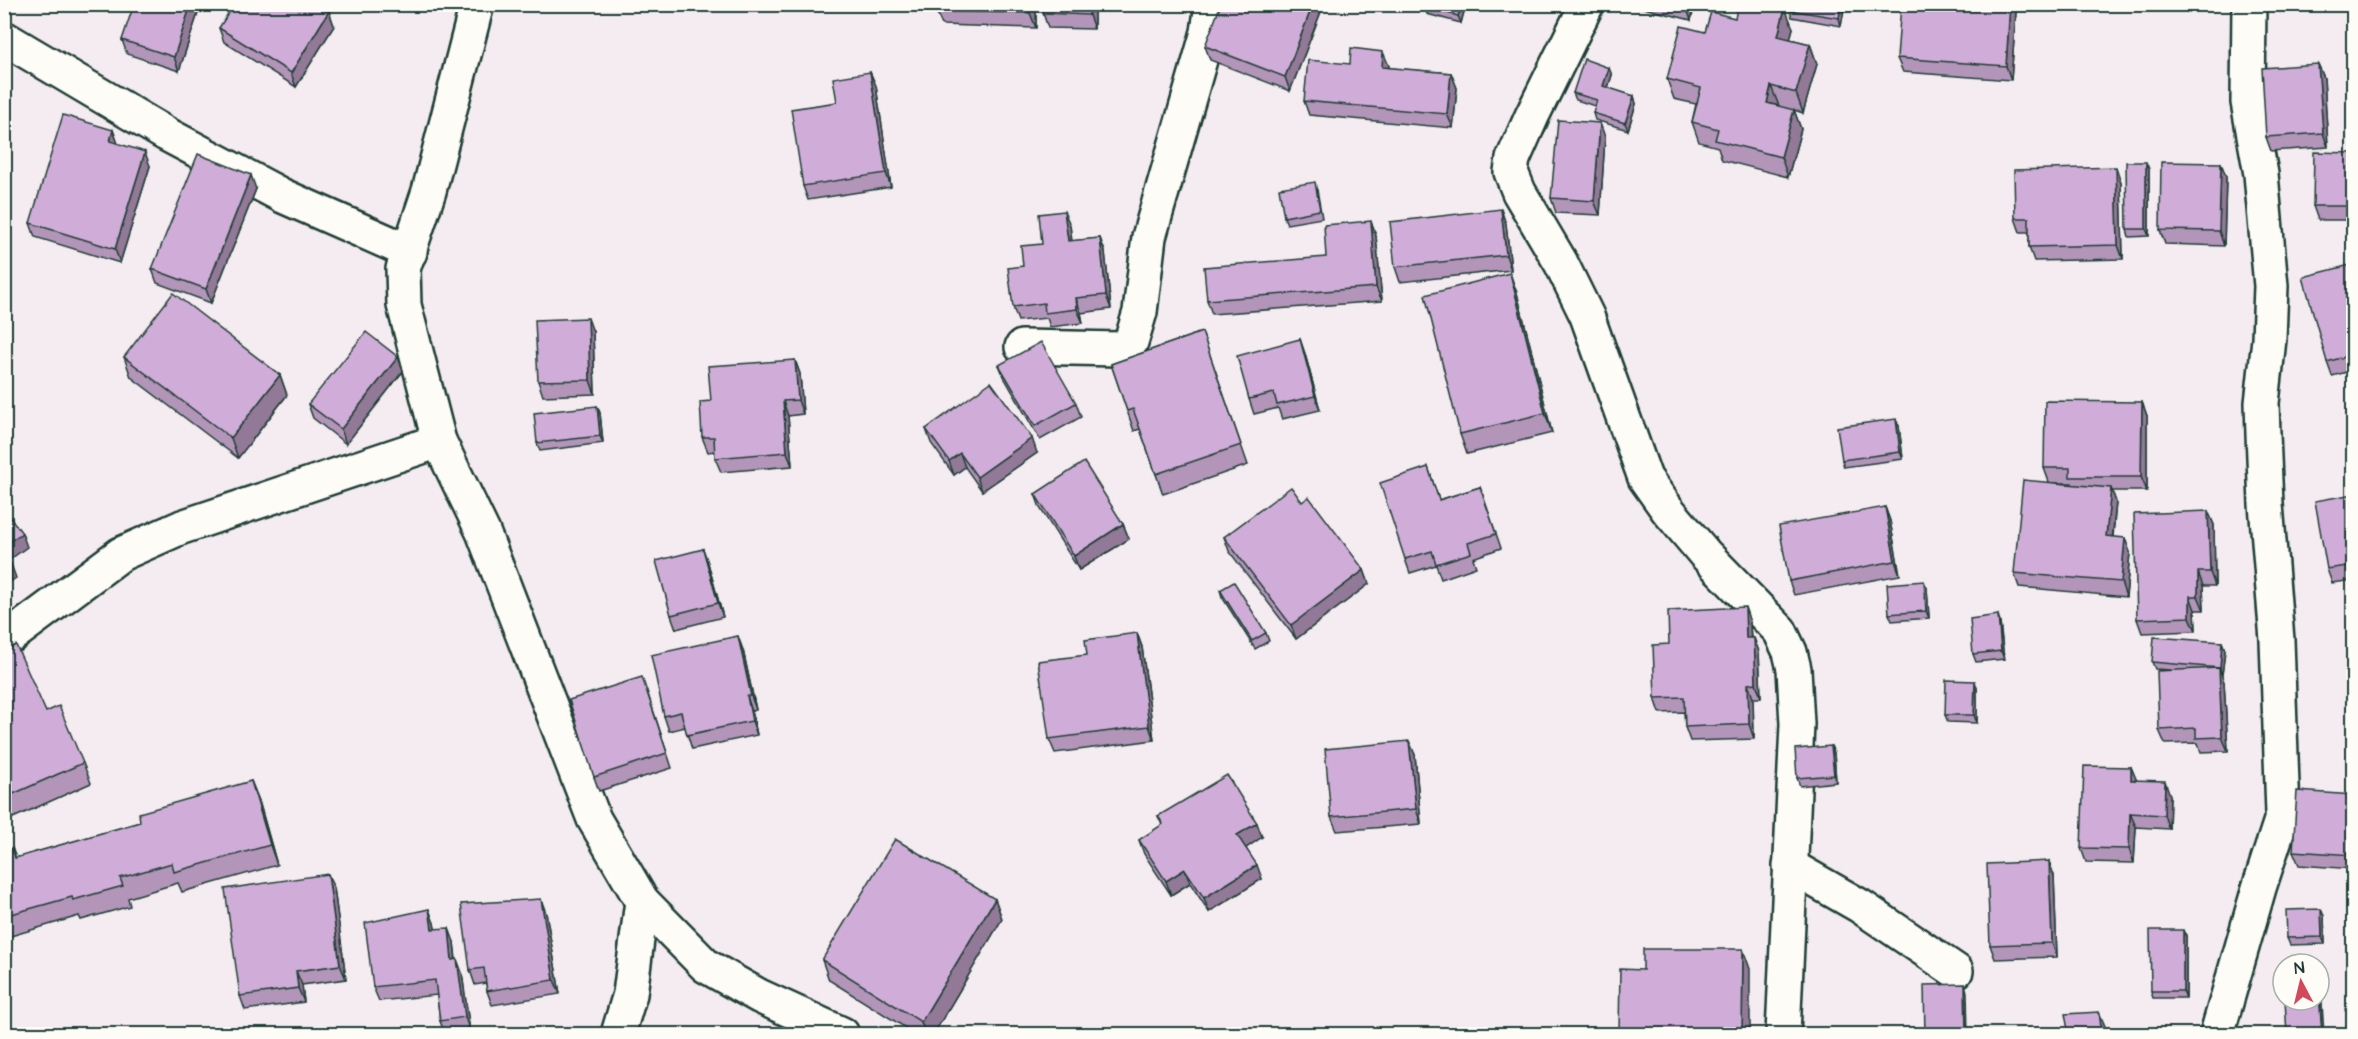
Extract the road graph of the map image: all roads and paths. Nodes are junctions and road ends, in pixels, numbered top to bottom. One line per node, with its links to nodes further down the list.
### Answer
1 (477, 4): 6 (street)
2 (1212, 4): 7 (street)
3 (1587, 4): 10 (street)
4 (2249, 4): 16 (street)
5 (4, 38): 6 (street)
6 (410, 252): 8 (street)
7 (1022, 347)
8 (439, 441): 9 (street); 11 (street)
9 (4, 641)
10 (1790, 866): 12 (street); 15 (street)
11 (642, 901): 13 (street); 14 (street)
12 (1956, 971)
13 (618, 1035)
14 (842, 1035)
15 (1783, 1035)
16 (2217, 1035)

